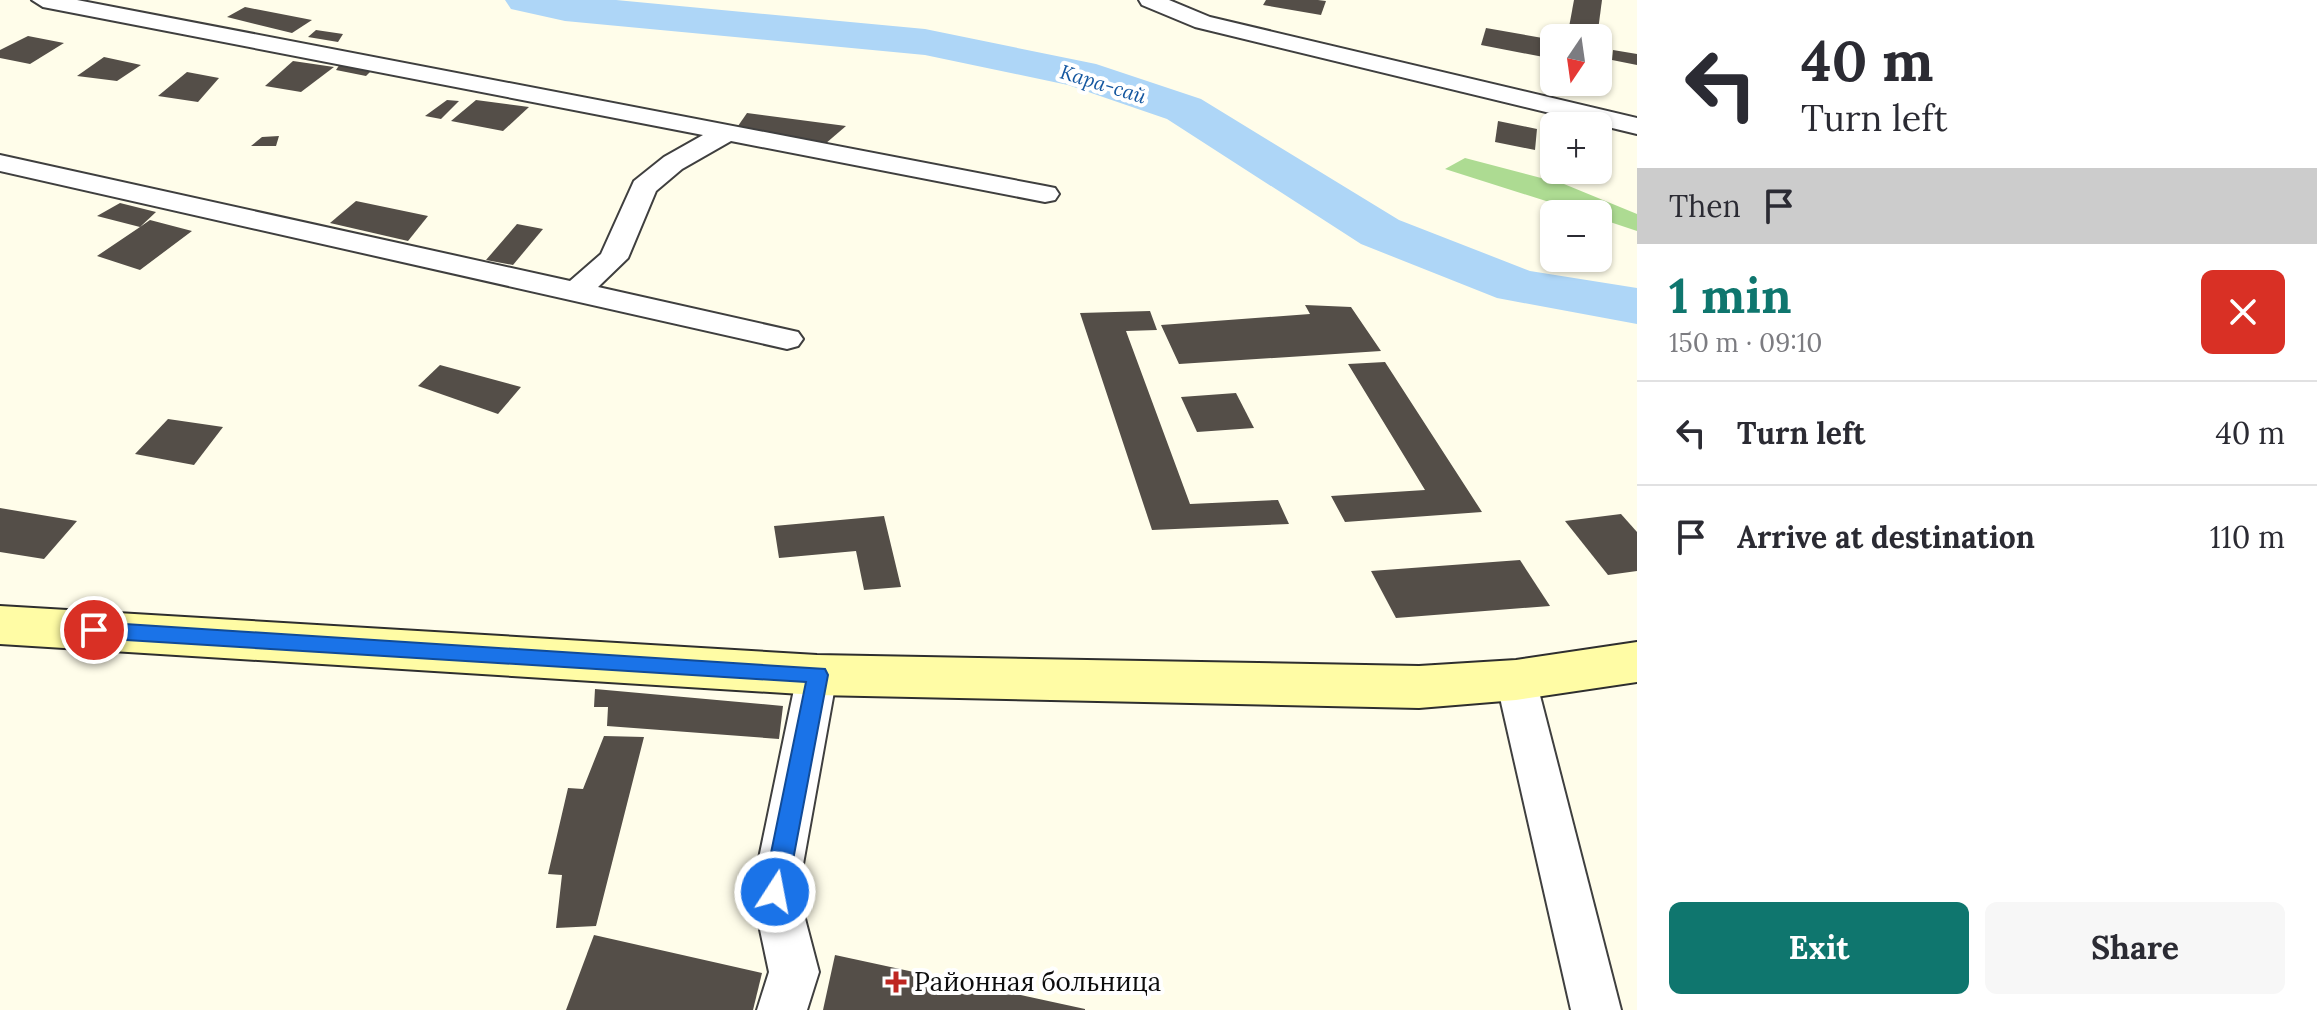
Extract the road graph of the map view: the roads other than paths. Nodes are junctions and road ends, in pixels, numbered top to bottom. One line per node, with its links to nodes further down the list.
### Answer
1 (43, 0): 5 (street)
2 (1150, 0): 3 (street)
3 (1205, 11): 4 (street)
4 (1637, 126)
5 (728, 132): 7 (street); 8 (street)
6 (0, 163): 8 (street)
7 (1045, 194)
8 (575, 292): 9 (street)
9 (787, 339)
10 (0, 625): 12 (main road)
11 (1637, 662): 13 (main road)
12 (817, 675): 13 (main road); 14 (street)
13 (1516, 680): 15 (street)
14 (782, 1010)
15 (1596, 1010)

